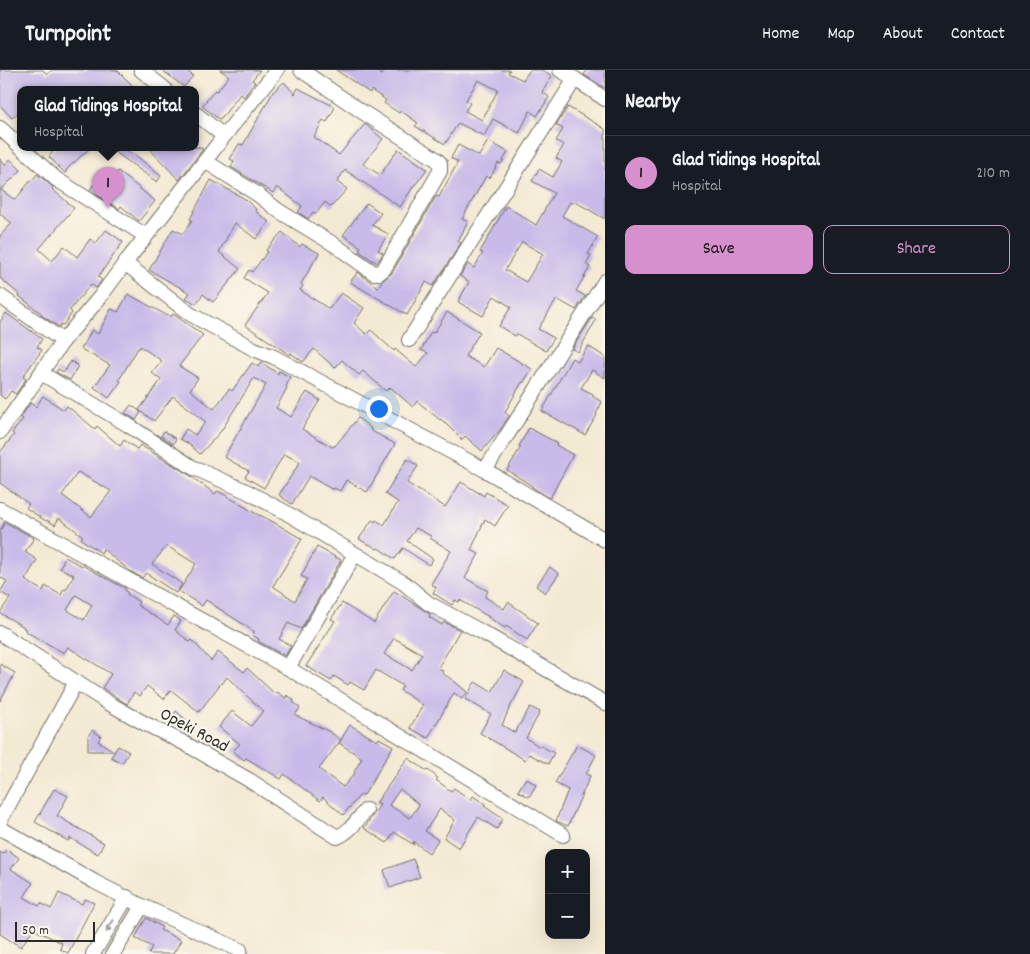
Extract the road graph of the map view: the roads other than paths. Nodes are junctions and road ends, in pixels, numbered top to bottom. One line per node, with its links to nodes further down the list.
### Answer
1 (141, 70): 6 (street)
2 (277, 70): 10 (street)
3 (301, 70): 13 (street)
4 (560, 70): 5 (street)
5 (576, 79): 7 (street); 18 (street)
6 (161, 86)
7 (605, 99)
8 (199, 116): 10 (street)
9 (0, 128): 11 (street)
10 (224, 136): 13 (street)
11 (17, 143)
12 (25, 151): 14 (street)
13 (206, 161): 14 (street)
14 (146, 236): 15 (street)
15 (125, 263): 19 (street); 22 (street)
16 (605, 281): 22 (street)
17 (0, 296): 19 (street)
18 (409, 340)
19 (63, 341): 20 (street)
20 (41, 374): 21 (street); 25 (street)
21 (0, 432)
22 (485, 470): 24 (street)
23 (0, 509): 27 (street)
24 (605, 540)
25 (356, 554): 27 (street); 29 (street)
26 (0, 634): 28 (street, Opeki Road)
27 (288, 668): 33 (street)
28 (76, 682): 30 (street, Opeki Road); 31 (street)
29 (605, 703)
30 (366, 810)
31 (0, 821)
32 (0, 828): 34 (street)
33 (563, 835)
34 (127, 897): 35 (street); 37 (street, one-way to 37)
35 (142, 906): 36 (street); 38 (street)
36 (240, 950)
37 (93, 954)
38 (114, 954)

